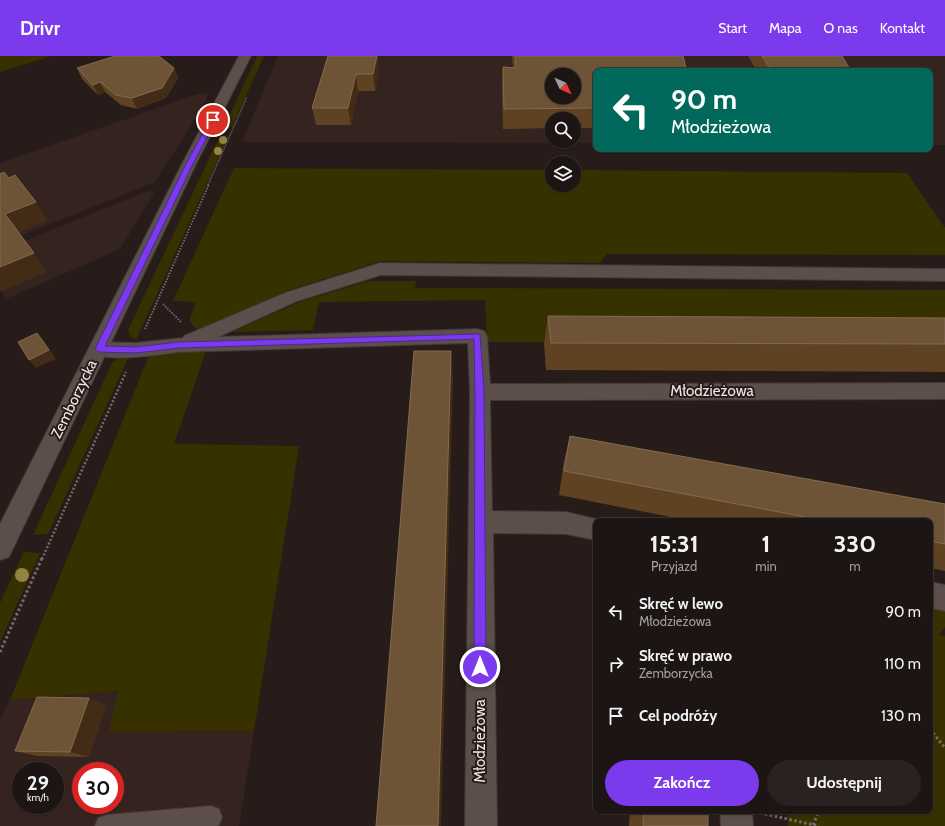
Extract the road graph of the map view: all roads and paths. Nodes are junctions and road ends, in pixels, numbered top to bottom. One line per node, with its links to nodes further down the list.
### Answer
1 (245, 56): 4 (street, Zemborzycka)
2 (945, 275): 3 (street)
3 (180, 345): 4 (street, Młodzieżowa); 6 (street, Młodzieżowa)
4 (99, 349): 9 (street, Zemborzycka)
5 (945, 391): 6 (street, Młodzieżowa)
6 (480, 392): 7 (street, Młodzieżowa)
7 (480, 522): 8 (street); 19 (street, Młodzieżowa)
8 (593, 528)
9 (0, 549)
10 (933, 596): 11 (street)
11 (945, 598)
12 (933, 733): 13 (path)
13 (945, 748)
14 (818, 814): 17 (path)
15 (211, 817): 18 (lane)
16 (745, 817): 17 (path)
17 (813, 825): 20 (path)
18 (106, 826)
19 (480, 826)
20 (819, 826)

